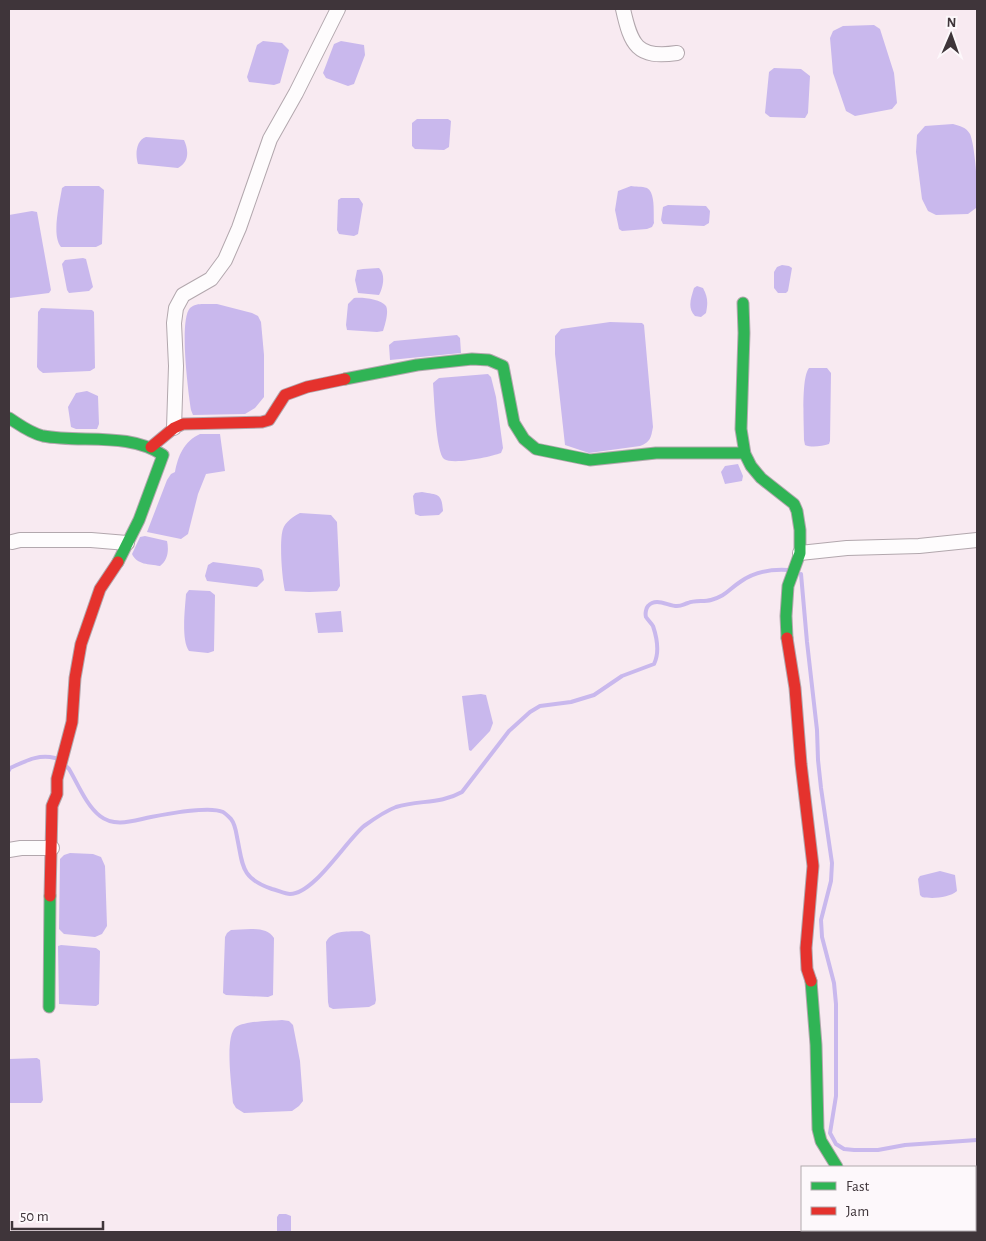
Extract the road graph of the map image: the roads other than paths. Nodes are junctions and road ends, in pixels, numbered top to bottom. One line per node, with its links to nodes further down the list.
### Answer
1 (338, 9): 6 (street)
2 (623, 9): 3 (street)
3 (677, 53)
4 (743, 303): 8 (street)
5 (9, 418): 7 (street)
6 (174, 428): 7 (street); 8 (street)
7 (151, 447): 11 (street)
8 (744, 453): 12 (street)
9 (977, 540): 12 (street)
10 (12, 542): 11 (street)
11 (127, 543): 13 (street)
12 (798, 557): 16 (street)
13 (52, 848): 14 (street); 15 (street)
14 (9, 850)
15 (49, 1008)
16 (836, 1166)

